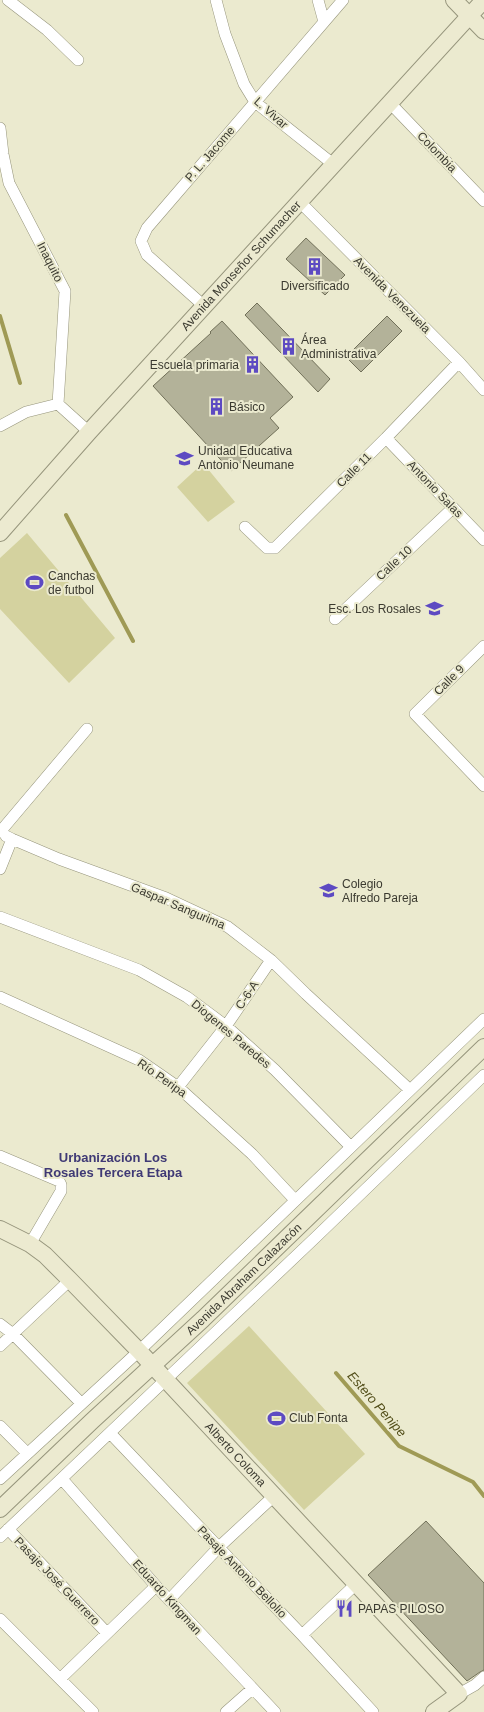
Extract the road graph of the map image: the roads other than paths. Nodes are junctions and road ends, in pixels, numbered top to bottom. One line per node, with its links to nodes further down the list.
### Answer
1 (8, 0): 10 (street)
2 (216, 0): 11 (street, L. Vivar)
3 (318, 0): 8 (street)
4 (343, 0): 8 (street, P. L. Jacome)
5 (454, 0): 7 (street)
6 (482, 2): 7 (street, Avenida Monseñor Schumacher)
7 (469, 16): 9 (street); 12 (street, Avenida Monseñor Schumacher)
8 (324, 22): 11 (street, P. L. Jacome)
9 (484, 31)
10 (78, 60)
11 (255, 102): 14 (street, L. Vivar); 17 (street, P. L. Jacome)
12 (390, 103): 14 (street, Avenida Monseñor Schumacher); 16 (street, Colombia)
13 (0, 128): 20 (street, Inaquito)
14 (333, 164): 15 (street, Avenida Monseñor Schumacher)
15 (299, 201): 17 (street, Avenida Monseñor Schumacher); 18 (street, Avenida Venezuela)
16 (484, 201)
17 (204, 306): 22 (street, Avenida Monseñor Schumacher)
18 (459, 362): 19 (street, Avenida Venezuela); 23 (street, Calle 11)
19 (484, 390)
20 (58, 404): 21 (street); 22 (street)
21 (0, 426)
22 (88, 432): 26 (street, Avenida Monseñor Schumacher)
23 (386, 438): 24 (street, Antonio Salas); 25 (street, Calle 11)
24 (453, 508): 27 (street, Antonio Salas); 28 (street, Calle 10)
25 (245, 527)
26 (0, 533)
27 (484, 540)
28 (335, 619)
29 (484, 646): 31 (street, Calle 9)
30 (87, 729): 32 (street)
31 (484, 784)
32 (0, 833): 33 (street, Gaspar Sangurima)
33 (12, 838): 34 (street); 36 (street, Gaspar Sangurima)
34 (0, 869)
35 (0, 917): 39 (street, Diogenes Paredes)
36 (271, 960): 39 (street, C-6-A); 43 (street, Gaspar Sangurima)
37 (0, 998): 42 (street, Río Peripa)
38 (484, 1019): 43 (street, Avenida Abraham Calazacón)
39 (226, 1026): 42 (street, C-6-A); 44 (street, Diogenes Paredes)
40 (484, 1047): 54 (street, Avenida Abraham Calazacón)
41 (484, 1075): 55 (street, Avenida Abraham Calazacón)
42 (178, 1087): 46 (street, Río Peripa)
43 (410, 1090): 44 (street, Avenida Abraham Calazacón)
44 (351, 1147): 46 (street, Avenida Abraham Calazacón)
45 (0, 1156): 48 (street)
46 (295, 1200): 53 (street, Avenida Abraham Calazacón)
47 (0, 1229): 48 (street, Alberto Coloma)
48 (30, 1244): 49 (street, Alberto Coloma)
49 (70, 1280): 51 (street); 53 (street, Alberto Coloma)
50 (0, 1324): 51 (street)
51 (13, 1334): 52 (street); 56 (street)
52 (0, 1346)
53 (139, 1351): 54 (street, Alberto Coloma); 56 (street, Avenida Abraham Calazacón)
54 (153, 1366): 55 (street, Alberto Coloma); 63 (street, Avenida Abraham Calazacón)
55 (166, 1379): 58 (street, Avenida Abraham Calazacón); 62 (street, Alberto Coloma)
56 (81, 1403): 59 (street, Avenida Abraham Calazacón)
57 (0, 1426): 59 (street)
58 (110, 1433): 61 (street, Avenida Abraham Calazacón); 65 (street, Pasaje Antonio Bellolio)
59 (27, 1453): 60 (street, Avenida Abraham Calazacón)
60 (0, 1479)
61 (62, 1479): 64 (street, Avenida Abraham Calazacón); 67 (street, Eduardo Kingman)
62 (274, 1496): 65 (street); 66 (street, Alberto Coloma)
63 (0, 1509)
64 (4, 1533): 70 (street, Pasaje José Guerrero)
65 (219, 1547): 68 (street); 71 (street, Pasaje Antonio Bellolio)
66 (357, 1583): 71 (street); 75 (street, Alberto Coloma)
67 (156, 1586): 68 (street, Eduardo Kingman); 70 (street)
68 (169, 1600): 74 (street, Eduardo Kingman)
69 (0, 1619): 73 (street)
70 (106, 1632): 73 (street)
71 (302, 1635): 79 (street, Pasaje Antonio Bellolio)
72 (484, 1677): 75 (street)
73 (61, 1678): 76 (street)
74 (252, 1689): 77 (street); 78 (street, Eduardo Kingman)
75 (459, 1694): 80 (street)
76 (93, 1712)
77 (226, 1712)
78 (275, 1712)
79 (372, 1712)
80 (434, 1712)

